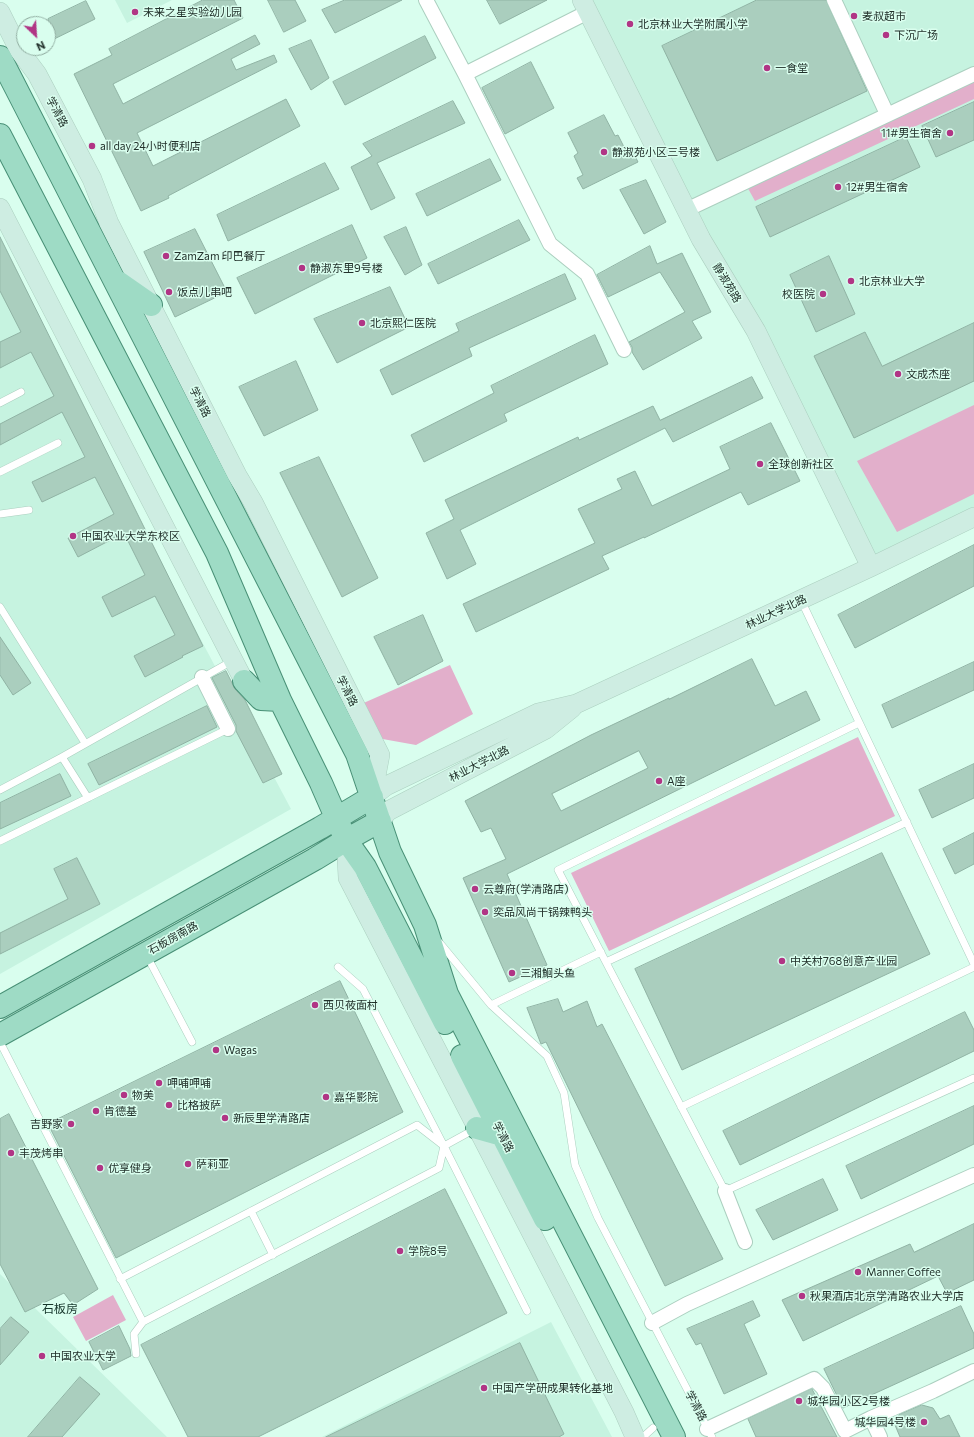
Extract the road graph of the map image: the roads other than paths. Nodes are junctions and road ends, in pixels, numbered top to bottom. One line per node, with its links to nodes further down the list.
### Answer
1 (426, 0): 6 (street)
2 (834, 0): 8 (street)
3 (585, 6): 6 (street); 11 (street, 静淑苑路)
4 (0, 12): 13 (street, 学清路)
5 (0, 57): 12 (main road, 学清路)
6 (465, 74): 14 (street)
7 (974, 74): 8 (street)
8 (888, 114): 11 (street)
9 (0, 135): 28 (main road, 学清路)
10 (0, 208): 25 (street)
11 (686, 210): 22 (street, 静淑苑路)
12 (115, 280): 13 (main road); 35 (main road, 学清路)
13 (151, 305): 35 (street, 学清路)
14 (624, 350)
15 (21, 392): 16 (lane)
16 (0, 403)
17 (58, 443): 18 (lane)
18 (0, 472)
19 (29, 510): 20 (lane)
20 (0, 514)
21 (974, 517): 22 (street, 林业大学北路)
22 (871, 567): 23 (street, 林业大学北路)
23 (801, 600): 29 (street, 林业大学北路); 30 (lane)
24 (0, 607): 32 (lane)
25 (234, 660): 26 (lane); 27 (street)
26 (202, 677): 31 (street); 32 (lane)
27 (244, 681): 28 (main road)
28 (280, 700): 37 (main road, 学清路)
29 (576, 704): 35 (street, 林业大学北路); 38 (street, 林业大学北路)
30 (859, 723): 39 (lane); 43 (lane)
31 (228, 729): 36 (lane)
32 (85, 743): 33 (lane)
33 (62, 757): 34 (lane); 36 (lane)
34 (0, 790)
35 (372, 797): 37 (main road); 38 (main road, 学清路)
36 (88, 798): 41 (lane)
37 (337, 817): 40 (main road, 学清路); 50 (main road)
38 (380, 821): 40 (main road, 石板房南路); 42 (main road, 学清路)
39 (907, 822): 45 (lane); 46 (lane)
40 (346, 840): 44 (main road, 石板房南路); 56 (street, 学清路); 57 (main road, 学清路)
41 (0, 841)
42 (425, 925): 49 (lane, 学清路); 74 (main road, 学清路)
43 (601, 952): 45 (lane); 49 (lane)
44 (146, 954): 51 (main road, 石板房南路); 53 (lane)
45 (606, 962): 55 (lane)
46 (974, 964)
47 (338, 967): 58 (lane)
48 (974, 967): 55 (lane)
49 (492, 1005): 67 (lane, 学清路)
50 (0, 1007)
51 (0, 1035)
52 (0, 1042): 64 (lane)
53 (192, 1042)
54 (974, 1078): 60 (lane)
55 (681, 1107): 60 (lane)
56 (477, 1128): 57 (main road); 58 (lane); 73 (street, 学清路)
57 (502, 1135): 73 (main road, 学清路)
58 (444, 1146): 61 (lane); 63 (lane); 65 (lane)
59 (974, 1175): 67 (street)
60 (725, 1191): 62 (street)
61 (251, 1211): 63 (lane); 64 (lane)
62 (745, 1242)
63 (273, 1254): 66 (lane)
64 (120, 1279): 66 (lane)
65 (526, 1311)
66 (143, 1322): 68 (lane)
67 (652, 1323): 71 (lane, 学清路)
68 (136, 1354)
69 (974, 1371): 70 (street)
70 (871, 1418): 72 (street); 75 (street)
71 (710, 1433): 72 (street)
72 (845, 1434)
73 (647, 1435)
74 (674, 1437)
75 (880, 1437)

